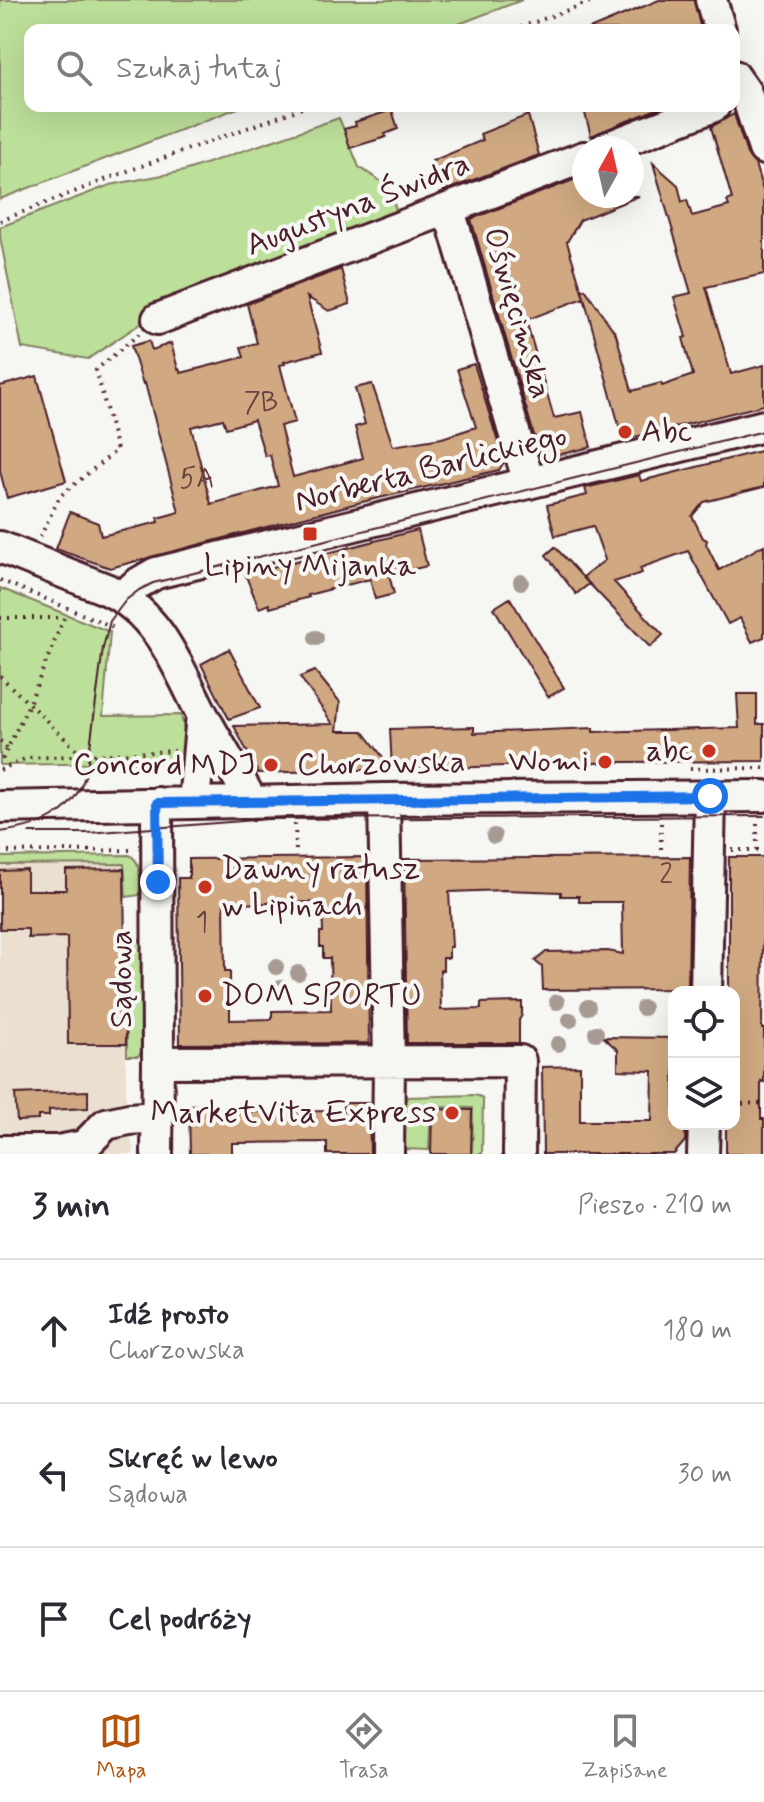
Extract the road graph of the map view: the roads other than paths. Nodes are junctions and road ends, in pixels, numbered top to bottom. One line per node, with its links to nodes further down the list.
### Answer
1 (711, 0): 2 (street)
2 (718, 24)
3 (745, 88): 6 (street)
4 (699, 112): 5 (street)
5 (637, 136)
6 (764, 149)
7 (572, 162): 8 (street, Augustyna Świdra)
8 (449, 210): 9 (street, Augustyna Świdra); 11 (street, Oświęcimska)
9 (158, 319)
10 (764, 426): 11 (street, Norberta Barlickiego)
11 (529, 483): 13 (street, Norberta Barlickiego)
12 (0, 547): 13 (street)
13 (122, 597): 14 (street)
14 (202, 714): 18 (street); 20 (street)
15 (710, 796): 16 (street, Chorzowska); 17 (street, Chorzowska); 22 (street)
16 (764, 796)
17 (384, 799): 18 (street, Chorzowska); 24 (street)
18 (252, 802): 20 (street, Chorzowska)
19 (157, 803): 20 (street, Chorzowska); 21 (street, Chorzowska); 23 (street, Sądowa)
20 (194, 803)
21 (0, 807)
22 (706, 986)
23 (158, 1062): 24 (street); 25 (street, Sądowa)
24 (389, 1063): 29 (street); 30 (street)
25 (158, 1117): 27 (street); 28 (street, Sądowa)
26 (704, 1130): 31 (street)
27 (0, 1151)
28 (157, 1154)
29 (388, 1154)
30 (519, 1154)
31 (703, 1154)

